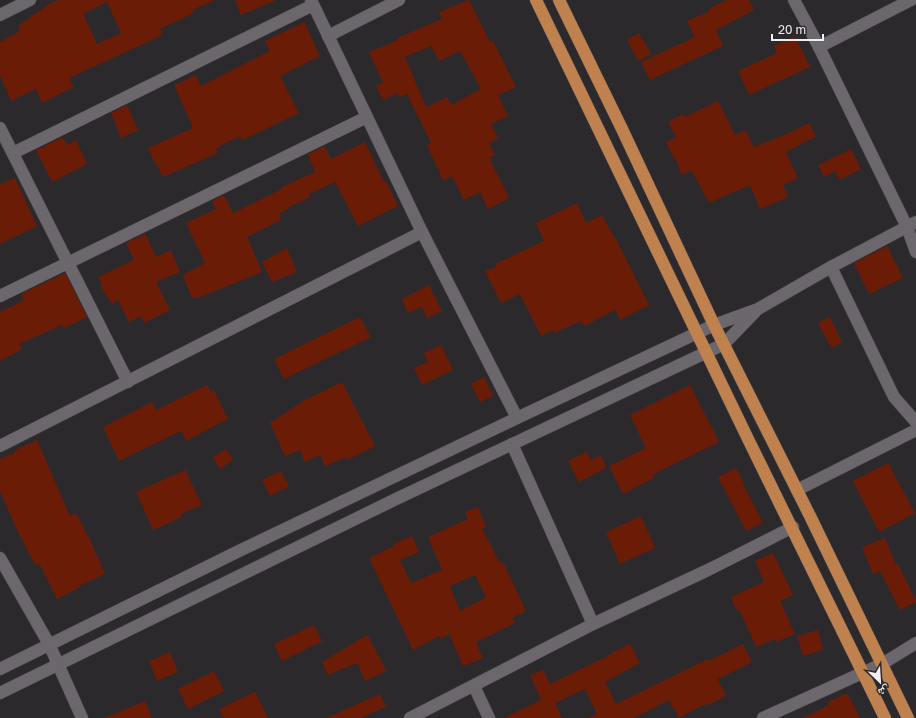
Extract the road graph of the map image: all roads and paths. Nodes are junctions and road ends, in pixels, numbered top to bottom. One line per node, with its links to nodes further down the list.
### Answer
1 (30, 0): 8 (street)
2 (399, 0): 9 (street)
3 (536, 0): 22 (main road)
4 (559, 0): 21 (main road)
5 (794, 0): 10 (street)
6 (910, 0): 10 (street)
7 (312, 2): 9 (street); 13 (street)
8 (0, 15)
9 (328, 36): 11 (street)
10 (819, 48): 14 (street)
11 (367, 117): 15 (street); 17 (street)
12 (1, 133): 13 (street)
13 (13, 153): 17 (street)
14 (912, 225): 16 (street); 18 (street)
15 (422, 232): 25 (street); 26 (street)
16 (916, 252)
17 (67, 262): 19 (street); 25 (street)
18 (831, 266): 20 (street); 27 (street)
19 (0, 296)
20 (758, 309): 21 (street); 23 (street)
21 (714, 325): 22 (street); 23 (main road)
22 (697, 333): 24 (main road); 26 (street)
23 (724, 344): 24 (street); 31 (main road)
24 (706, 352): 29 (street); 32 (main road)
25 (128, 382): 30 (street)
26 (517, 418): 36 (street)
27 (916, 422)
28 (916, 430): 31 (street)
29 (512, 444): 34 (street); 37 (street)
30 (0, 446)
31 (797, 490): 38 (main road)
32 (793, 527): 34 (street); 40 (main road)
33 (0, 558): 36 (street)
34 (593, 624): 41 (street)
35 (916, 643): 38 (street)
36 (49, 644): 37 (street); 39 (street)
37 (58, 664): 42 (street); 43 (street)
38 (882, 664): 40 (street); 48 (main road)
39 (0, 669)
40 (863, 673): 46 (street); 47 (main road)
41 (474, 686): 44 (street); 45 (street)
42 (0, 693)
43 (82, 718)
44 (410, 718)
45 (489, 718)
46 (763, 718)
47 (885, 718)
48 (908, 718)

